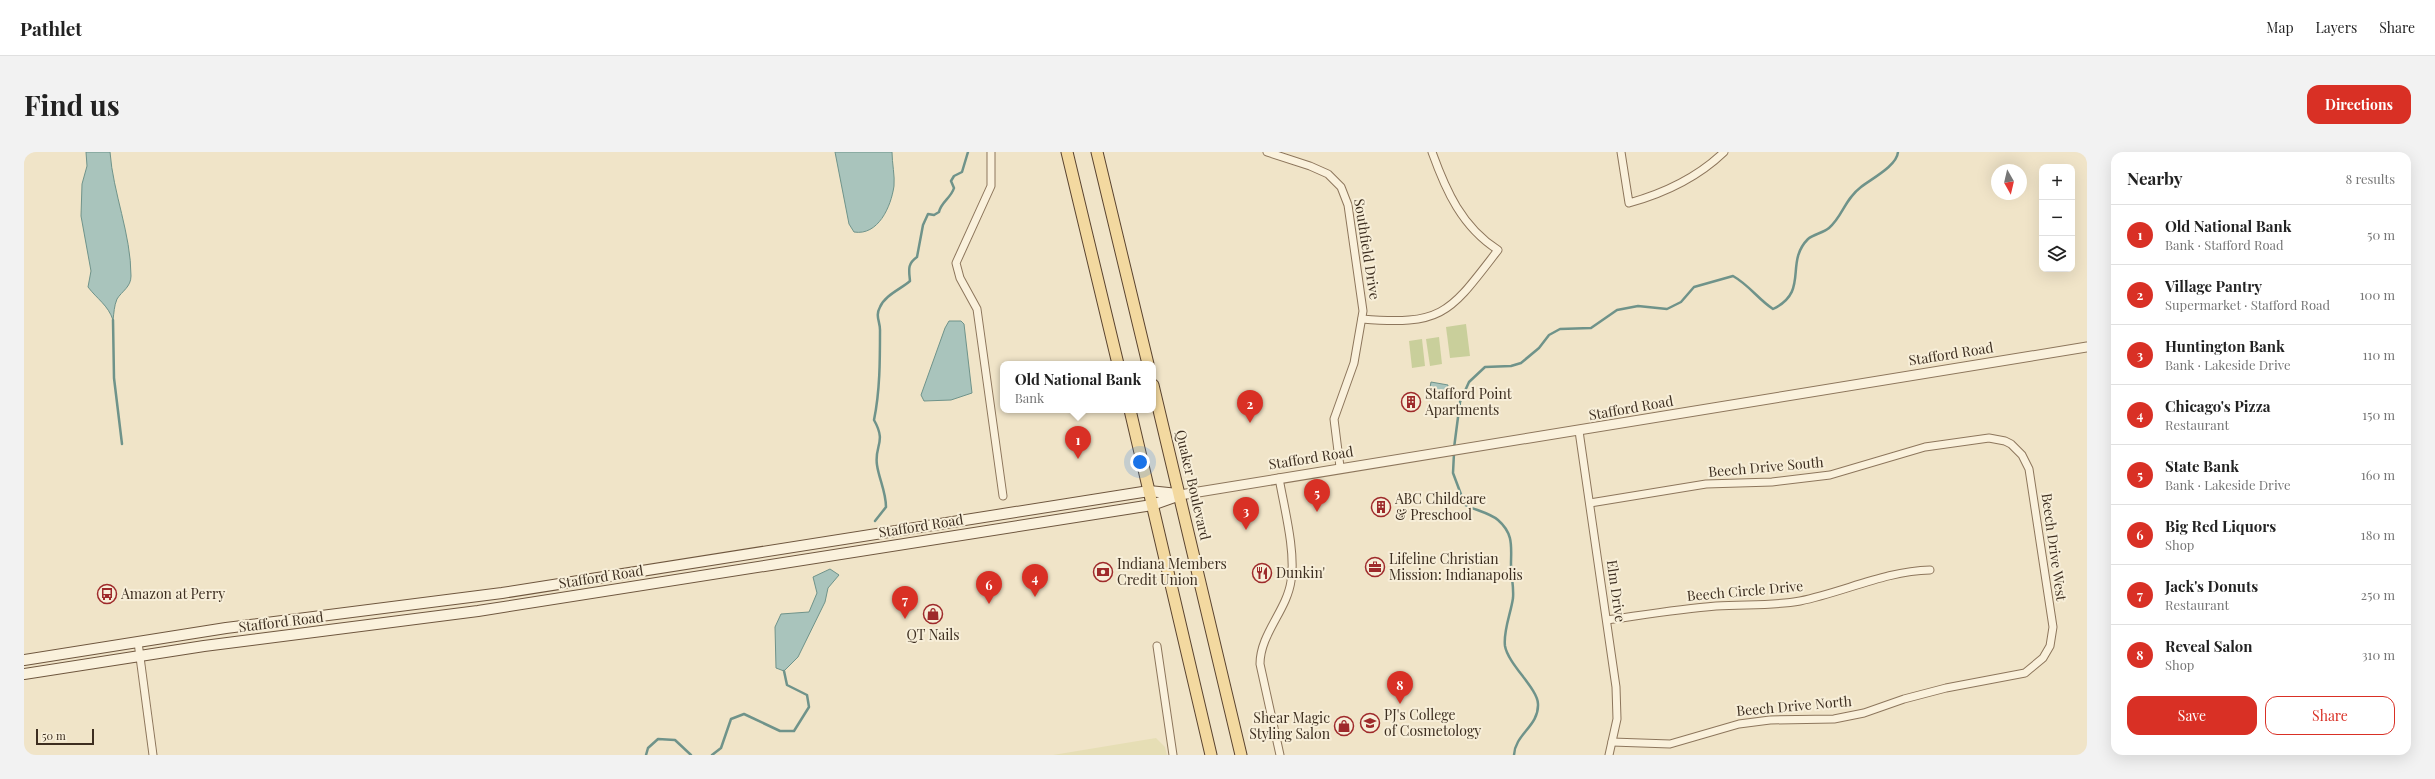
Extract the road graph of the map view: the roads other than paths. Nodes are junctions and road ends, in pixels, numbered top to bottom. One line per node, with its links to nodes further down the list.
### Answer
1 (991, 152): 20 (street)
2 (1067, 152): 10 (main road)
3 (1097, 152): 11 (main road)
4 (1267, 152): 8 (street, Southfield Drive)
5 (1432, 152): 8 (street)
6 (1621, 152): 7 (street)
7 (1724, 152)
8 (1362, 319): 16 (street, Southfield Drive)
9 (2087, 347): 14 (street, Stafford Road)
10 (1117, 361)
11 (1147, 361)
12 (1156, 396): 19 (main road, Quaker Boulevard)
13 (1131, 413): 18 (main road)
14 (1579, 431): 16 (street, Stafford Road); 21 (street, Elm Drive)
15 (1989, 438): 21 (street, Beech Drive South); 29 (street, Beech Drive West)
16 (1340, 467): 17 (street, Stafford Road)
17 (1279, 478): 19 (street, Stafford Road); 36 (street)
18 (1149, 491): 19 (main road, Stafford Road); 22 (main road); 25 (main road, Stafford Road)
19 (1180, 494): 22 (main road, Stafford Road); 35 (main road, Quaker Boulevard)
20 (1003, 496)
21 (1590, 503): 24 (street, Elm Drive)
22 (1152, 505): 27 (main road, Stafford Road); 34 (main road)
23 (1930, 570): 24 (street, Beech Circle Drive)
24 (1607, 620): 31 (street, Elm Drive)
25 (138, 642): 27 (street); 28 (main road, Stafford Road)
26 (1158, 646): 33 (street)
27 (140, 656): 30 (main road, Stafford Road); 32 (street)
28 (24, 660)
29 (2025, 672): 31 (street, Beech Drive North)
30 (24, 674)
31 (1612, 742): 37 (street, Elm Drive)
32 (153, 755)
33 (1173, 755)
34 (1211, 755)
35 (1242, 755)
36 (1280, 755)
37 (1609, 755)

